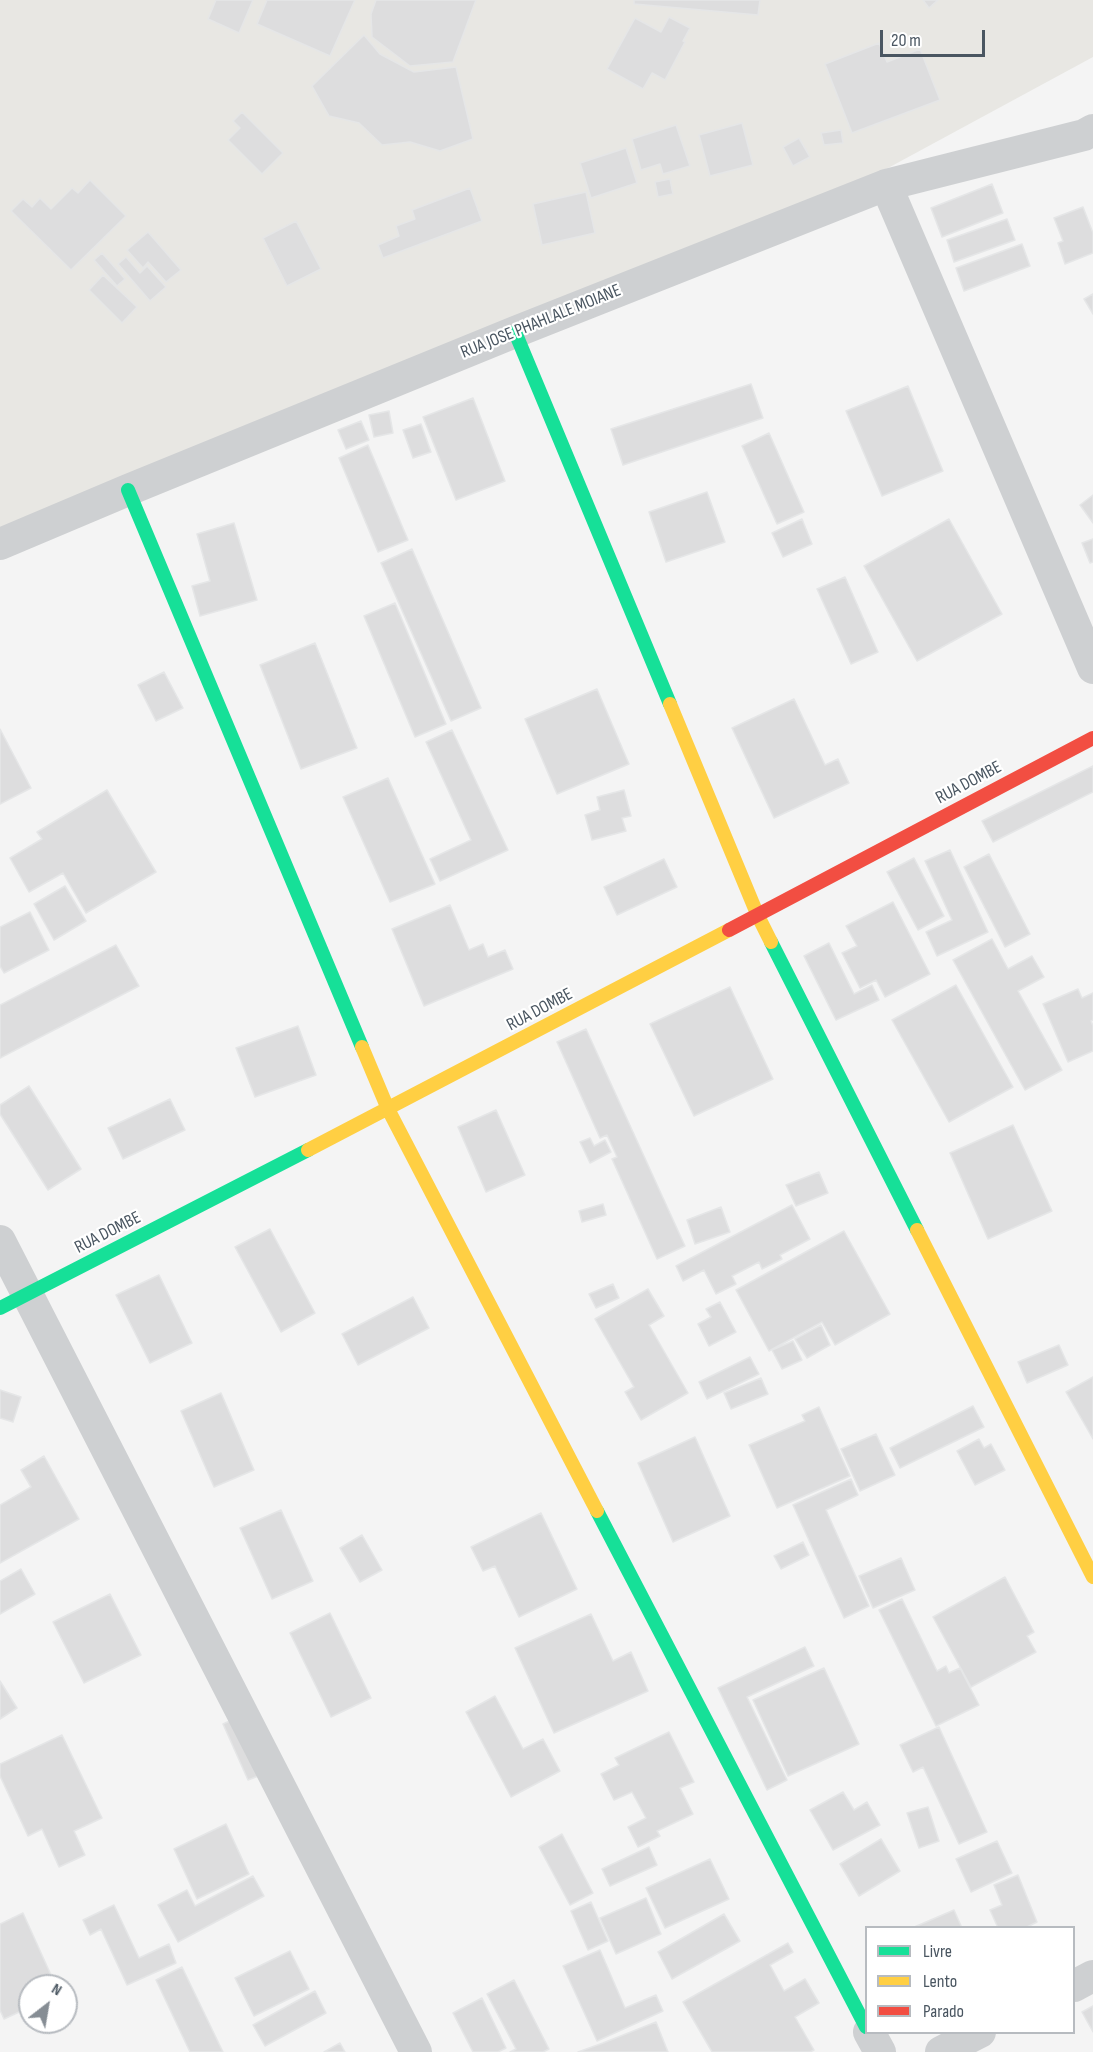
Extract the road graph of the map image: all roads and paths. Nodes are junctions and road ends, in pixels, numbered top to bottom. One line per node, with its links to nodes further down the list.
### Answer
1 (1093, 130): 2 (street, RUA JOSE PHAHLALE MOIANE)
2 (886, 185): 3 (street, RUA JOSE PHAHLALE MOIANE); 6 (street)
3 (515, 332): 4 (street, RUA JOSE PHAHLALE MOIANE); 8 (street)
4 (128, 490): 5 (street, RUA JOSE PHAHLALE MOIANE); 9 (street)
5 (0, 544)
6 (1093, 668)
7 (1093, 738): 8 (street, RUA DOMBE)
8 (758, 916): 9 (street, RUA DOMBE); 12 (street)
9 (388, 1109): 11 (street, RUA DOMBE); 15 (street)
10 (0, 1241): 11 (street)
11 (13, 1302): 18 (street)
12 (1093, 1577)
13 (1093, 1976): 14 (street)
14 (1075, 1985)
15 (865, 2023)
16 (871, 2034): 19 (street)
17 (976, 2034): 20 (street)
18 (416, 2052)
19 (880, 2052)
20 (942, 2052)

